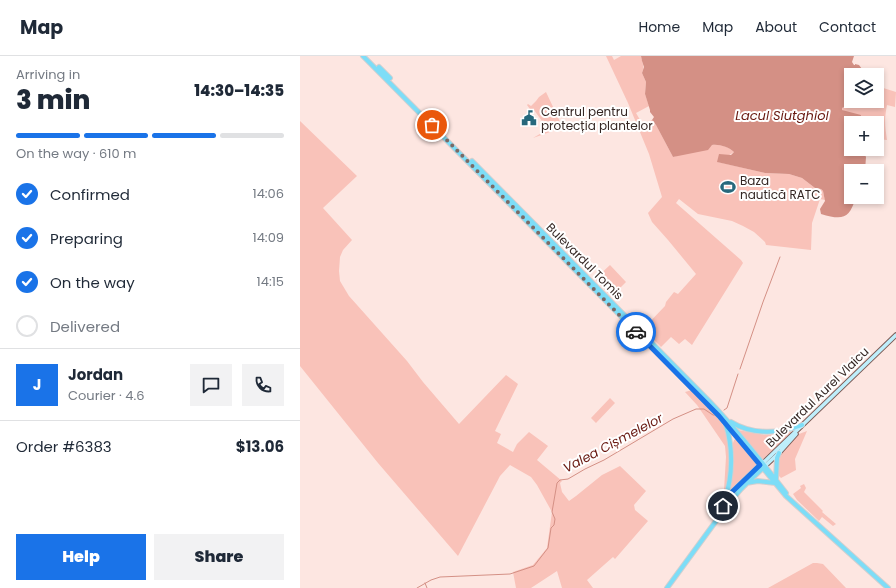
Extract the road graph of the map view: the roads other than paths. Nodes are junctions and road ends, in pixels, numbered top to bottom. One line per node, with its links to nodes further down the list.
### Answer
1 (364, 56): 3 (main road, Bulevardul Tomis)
2 (367, 56): 3 (main road, Bulevardul Tomis)
3 (499, 190): 5 (main road, Bulevardul Tomis)
4 (896, 336): 6 (main road, Bulevardul Aurel Vlaicu); 7 (main road, Bulevardul Aurel Vlaicu)
5 (726, 421): 6 (main road); 8 (main road, Bulevardul Tomis); 11 (main road)
6 (802, 425): 8 (main road, Bulevardul Aurel Vlaicu)
7 (778, 453): 8 (main road, Bulevardul Aurel Vlaicu); 9 (main road)
8 (763, 465): 9 (main road, Bulevardul Tomis); 10 (main road, Bulevardul Aurel Vlaicu); 11 (main road, Bulevardul Aurel Vlaicu)
9 (775, 482): 10 (main road); 13 (main road, Bulevardul Tomis)
10 (746, 483): 12 (main road, Bulevardul Aurel Vlaicu)
11 (719, 514): 12 (main road, Bulevardul Aurel Vlaicu)
12 (668, 588)
13 (888, 588)

